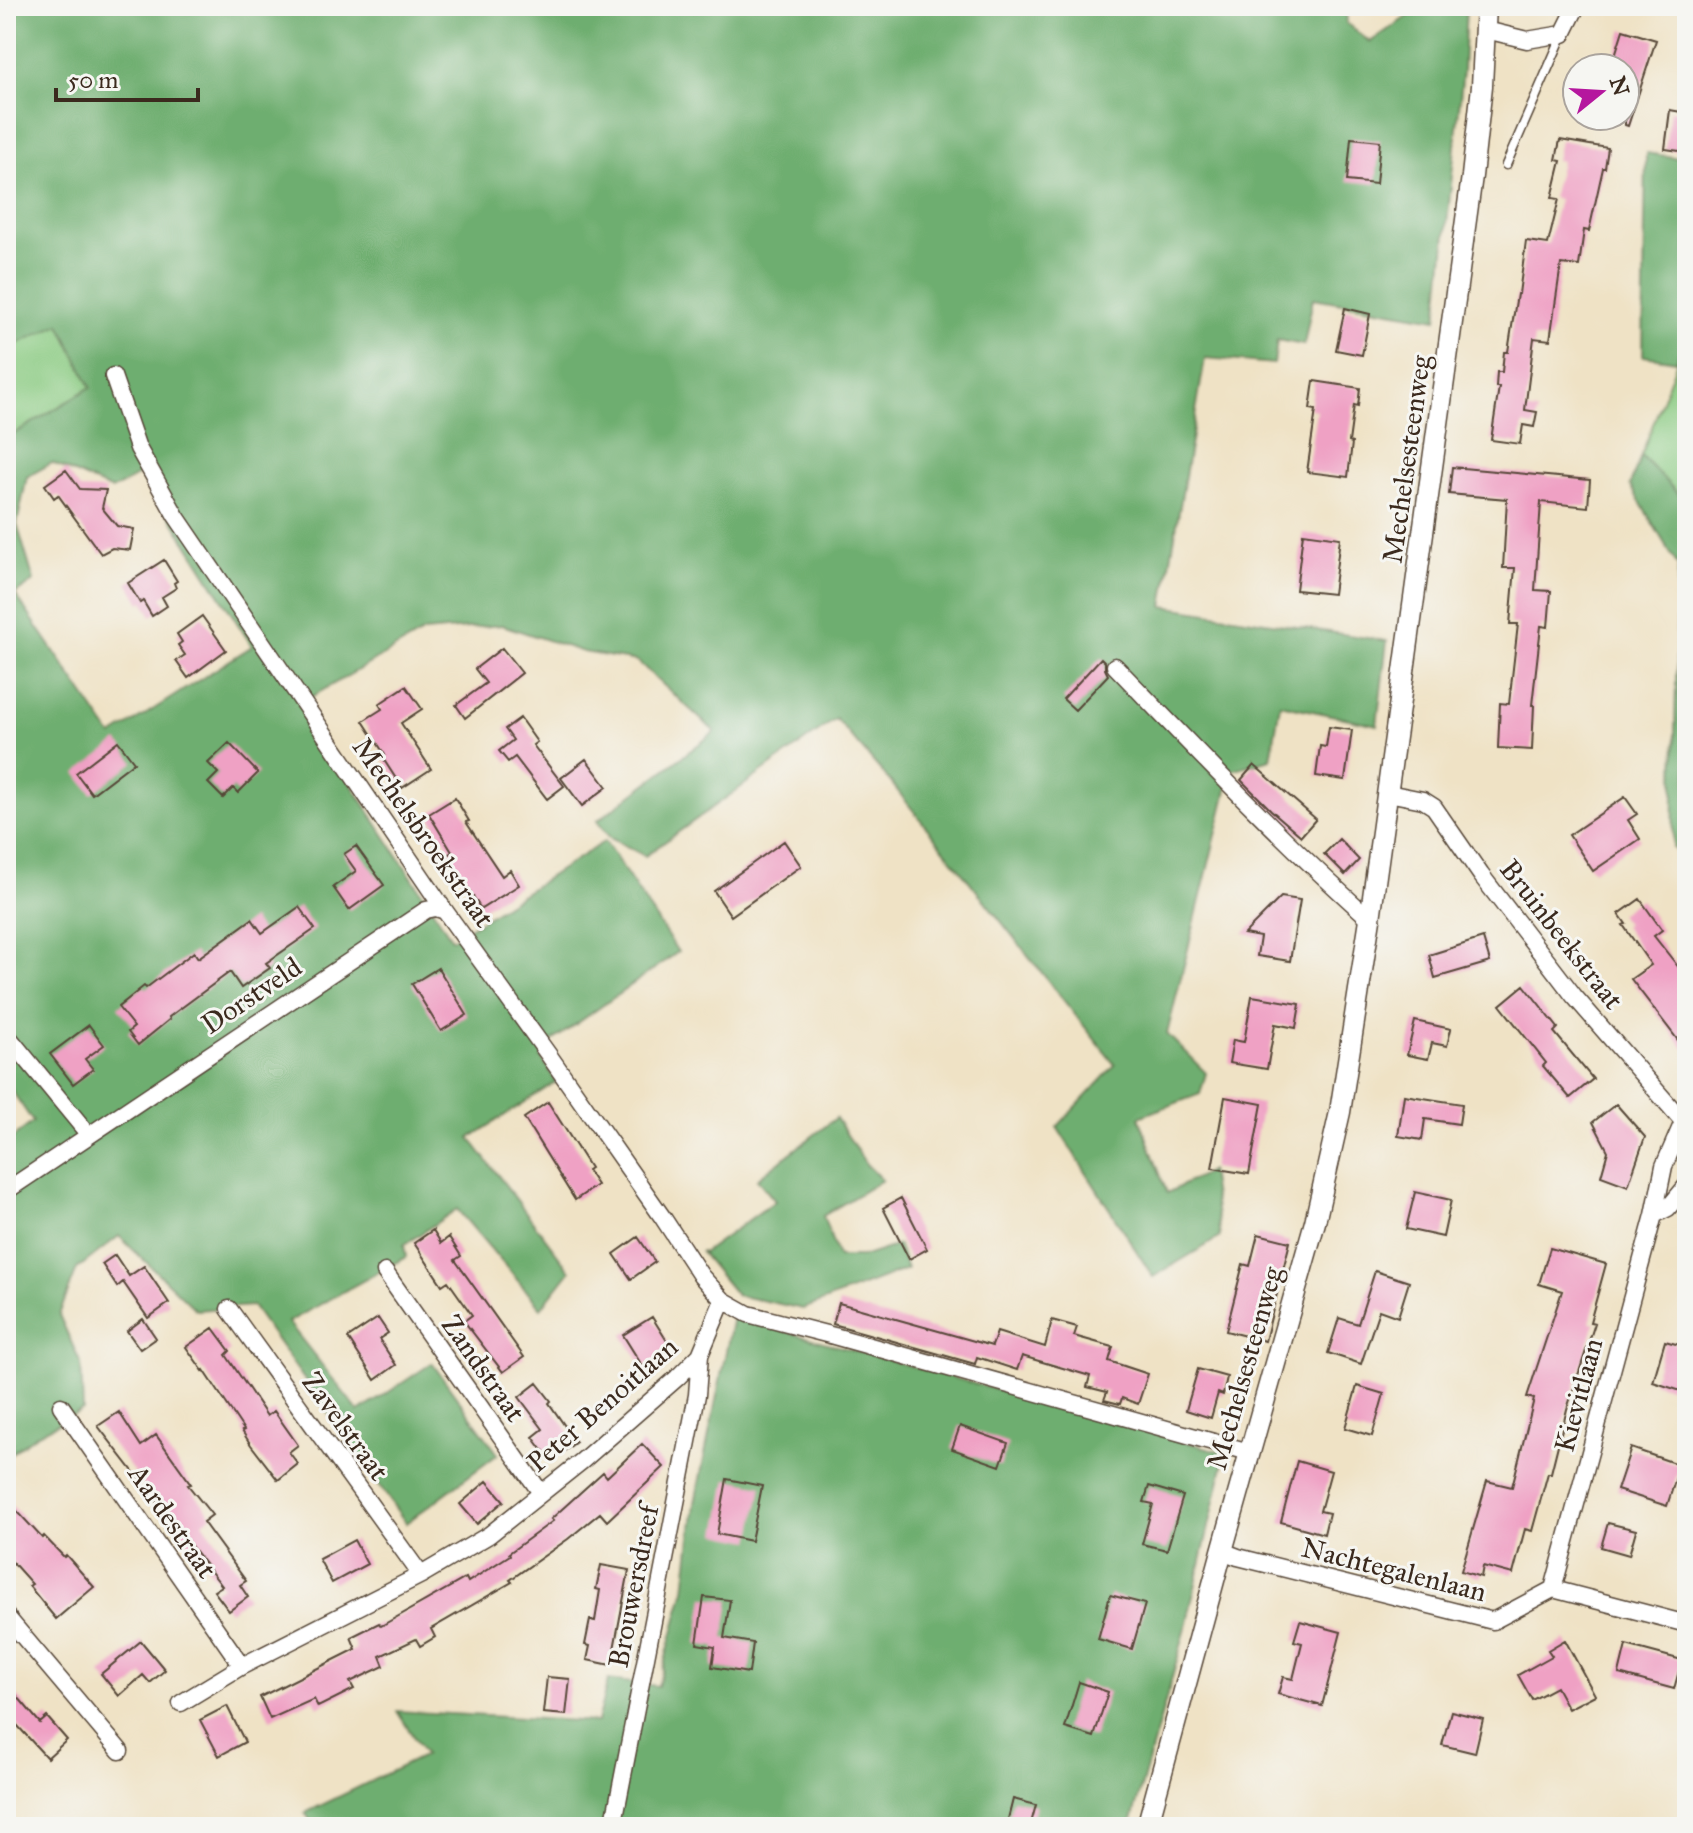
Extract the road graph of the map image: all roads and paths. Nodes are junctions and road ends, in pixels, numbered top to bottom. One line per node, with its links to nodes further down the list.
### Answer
1 (1486, 6): 3 (street, Mechelsesteenweg)
2 (1577, 6): 4 (street)
3 (1486, 30): 4 (street); 8 (street, Mechelsesteenweg)
4 (1563, 34): 5 (lane)
5 (1506, 165)
6 (113, 376): 9 (street, Mechelsbroekstraat)
7 (1115, 666): 10 (street)
8 (1388, 793): 10 (street, Mechelsesteenweg); 12 (street, Bruinbeekstraat)
9 (445, 911): 13 (street, Dorstveld); 18 (street, Mechelsbroekstraat)
10 (1370, 919): 22 (street, Mechelsesteenweg)
11 (6, 1034): 13 (street)
12 (1685, 1124): 16 (street, Kievitlaan)
13 (89, 1135): 15 (street, Dorstveld)
14 (1687, 1185): 16 (street)
15 (6, 1191)
16 (1654, 1215): 26 (street, Kievitlaan)
17 (385, 1272): 23 (street, Zandstraat)
18 (723, 1300): 20 (street, Peter Benoitlaan); 22 (street)
19 (229, 1309): 25 (street, Zavelstraat)
20 (700, 1355): 23 (street, Peter Benoitlaan); 32 (street, Brouwersdreef)
21 (61, 1406): 29 (street, Aardestraat)
22 (1249, 1452): 24 (street, Mechelsesteenweg)
23 (541, 1493): 25 (street, Peter Benoitlaan)
24 (1222, 1551): 26 (street, Nachtegalenlaan); 33 (street, Mechelsesteenweg)
25 (421, 1575): 29 (street, Peter Benoitlaan)
26 (1553, 1589): 28 (street)
27 (6, 1616): 31 (street)
28 (1687, 1624)
29 (242, 1666): 30 (street, Peter Benoitlaan)
30 (181, 1703)
31 (120, 1751)
32 (613, 1827)
33 (1147, 1827)

